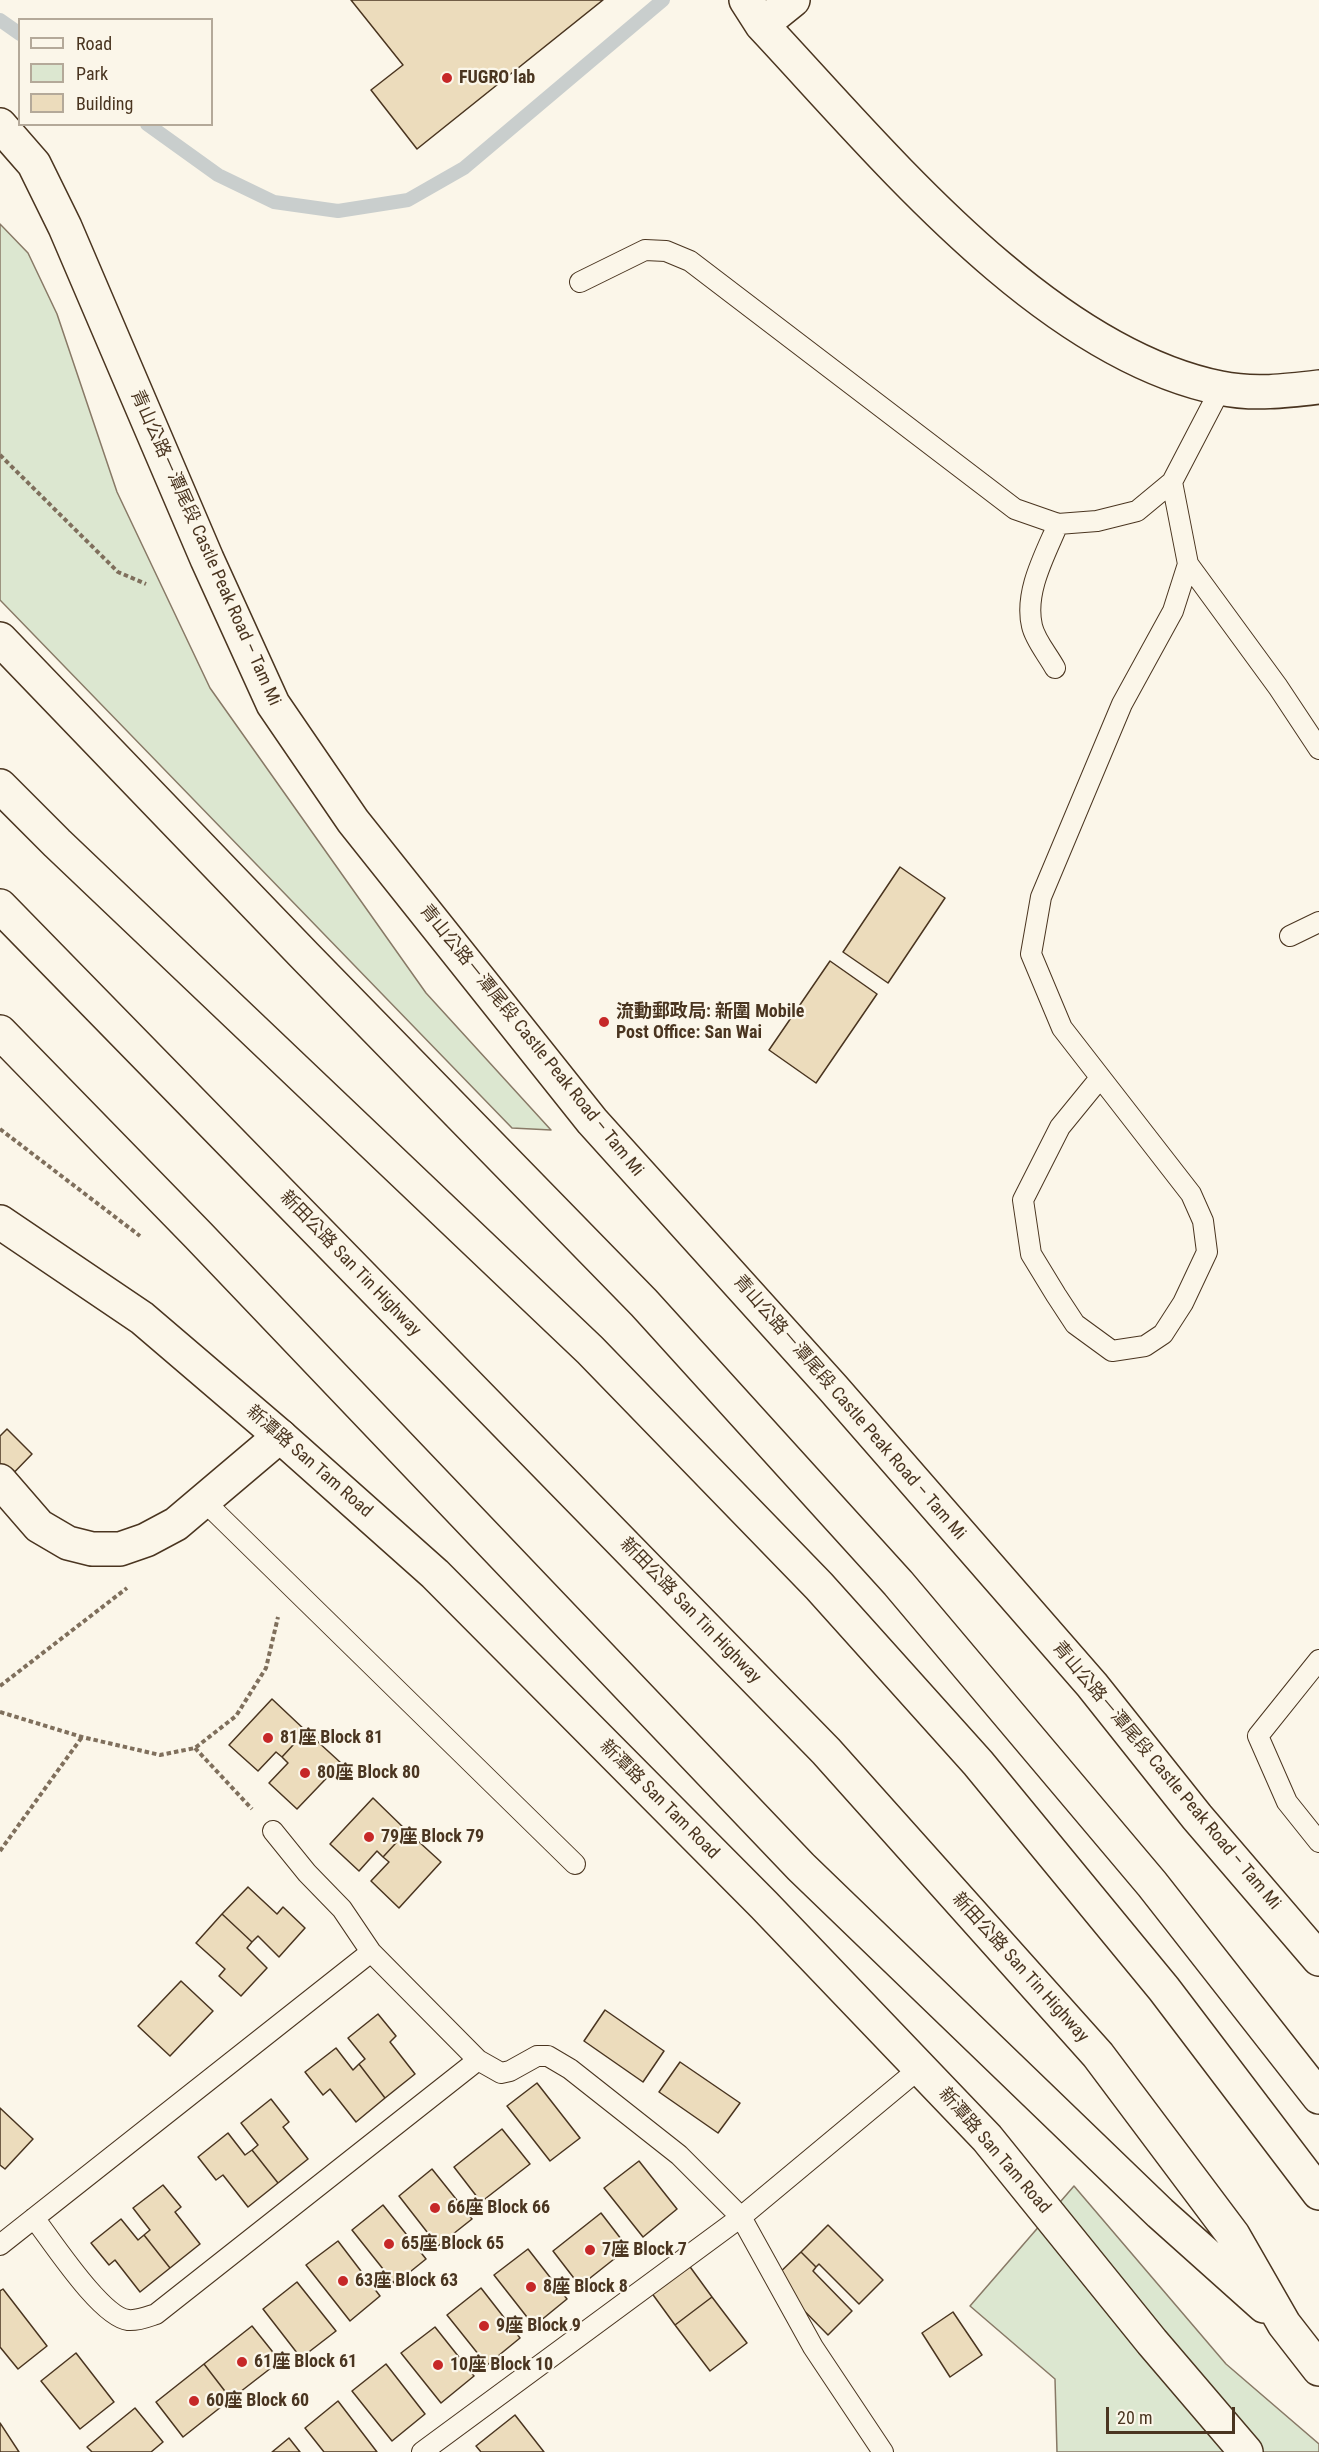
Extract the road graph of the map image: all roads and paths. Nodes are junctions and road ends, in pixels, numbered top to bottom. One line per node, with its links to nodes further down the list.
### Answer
1 (793, 0): 2 (main road)
2 (754, 13): 6 (main road)
3 (0, 125): 39 (main road, 青山公路－潭尾段 Castle Peak Road – Tam Mi)
4 (580, 282): 9 (lane)
5 (1319, 387): 6 (main road)
6 (1221, 388): 8 (lane)
7 (0, 455): 11 (path)
8 (1172, 482): 9 (lane); 10 (lane)
9 (1058, 524): 13 (lane)
10 (1188, 564): 14 (lane); 20 (lane)
11 (146, 584)
12 (0, 639): 42 (main road)
13 (1055, 668)
14 (1319, 749)
15 (0, 786): 43 (main road)
16 (0, 906): 47 (main road, 新田公路 San Tin Highway)
17 (1319, 922): 18 (lane)
18 (1290, 936)
19 (0, 1032): 47 (main road)
20 (1100, 1078): 20 (lane)
21 (0, 1129): 23 (path)
22 (0, 1222): 24 (main road, 新潭路 San Tam Road)
23 (143, 1238)
24 (280, 1436): 26 (main road); 41 (main road, 新潭路 San Tam Road)
25 (0, 1481): 26 (main road)
26 (203, 1500): 27 (lane)
27 (286, 1581): 33 (path); 37 (lane)
28 (128, 1587): 30 (path)
29 (1319, 1660): 35 (lane)
30 (0, 1686)
31 (0, 1712): 32 (path)
32 (82, 1737): 33 (path); 36 (path)
33 (195, 1748): 34 (path)
34 (273, 1831): 38 (lane)
35 (1319, 1842)
36 (0, 1851)
37 (575, 1864)
38 (371, 1952): 40 (lane); 45 (lane)
39 (1319, 1959)
40 (478, 2060): 44 (lane); 45 (lane)
41 (920, 2068): 44 (lane); 51 (main road, 新潭路 San Tam Road)
42 (1319, 2097)
43 (1319, 2193)
44 (741, 2217): 49 (lane); 50 (lane)
45 (34, 2218): 46 (lane)
46 (0, 2245)
47 (1284, 2324): 48 (main road, 新田公路 San Tin Highway)
48 (1319, 2368)
49 (422, 2452)
50 (883, 2452)
51 (1245, 2452)

